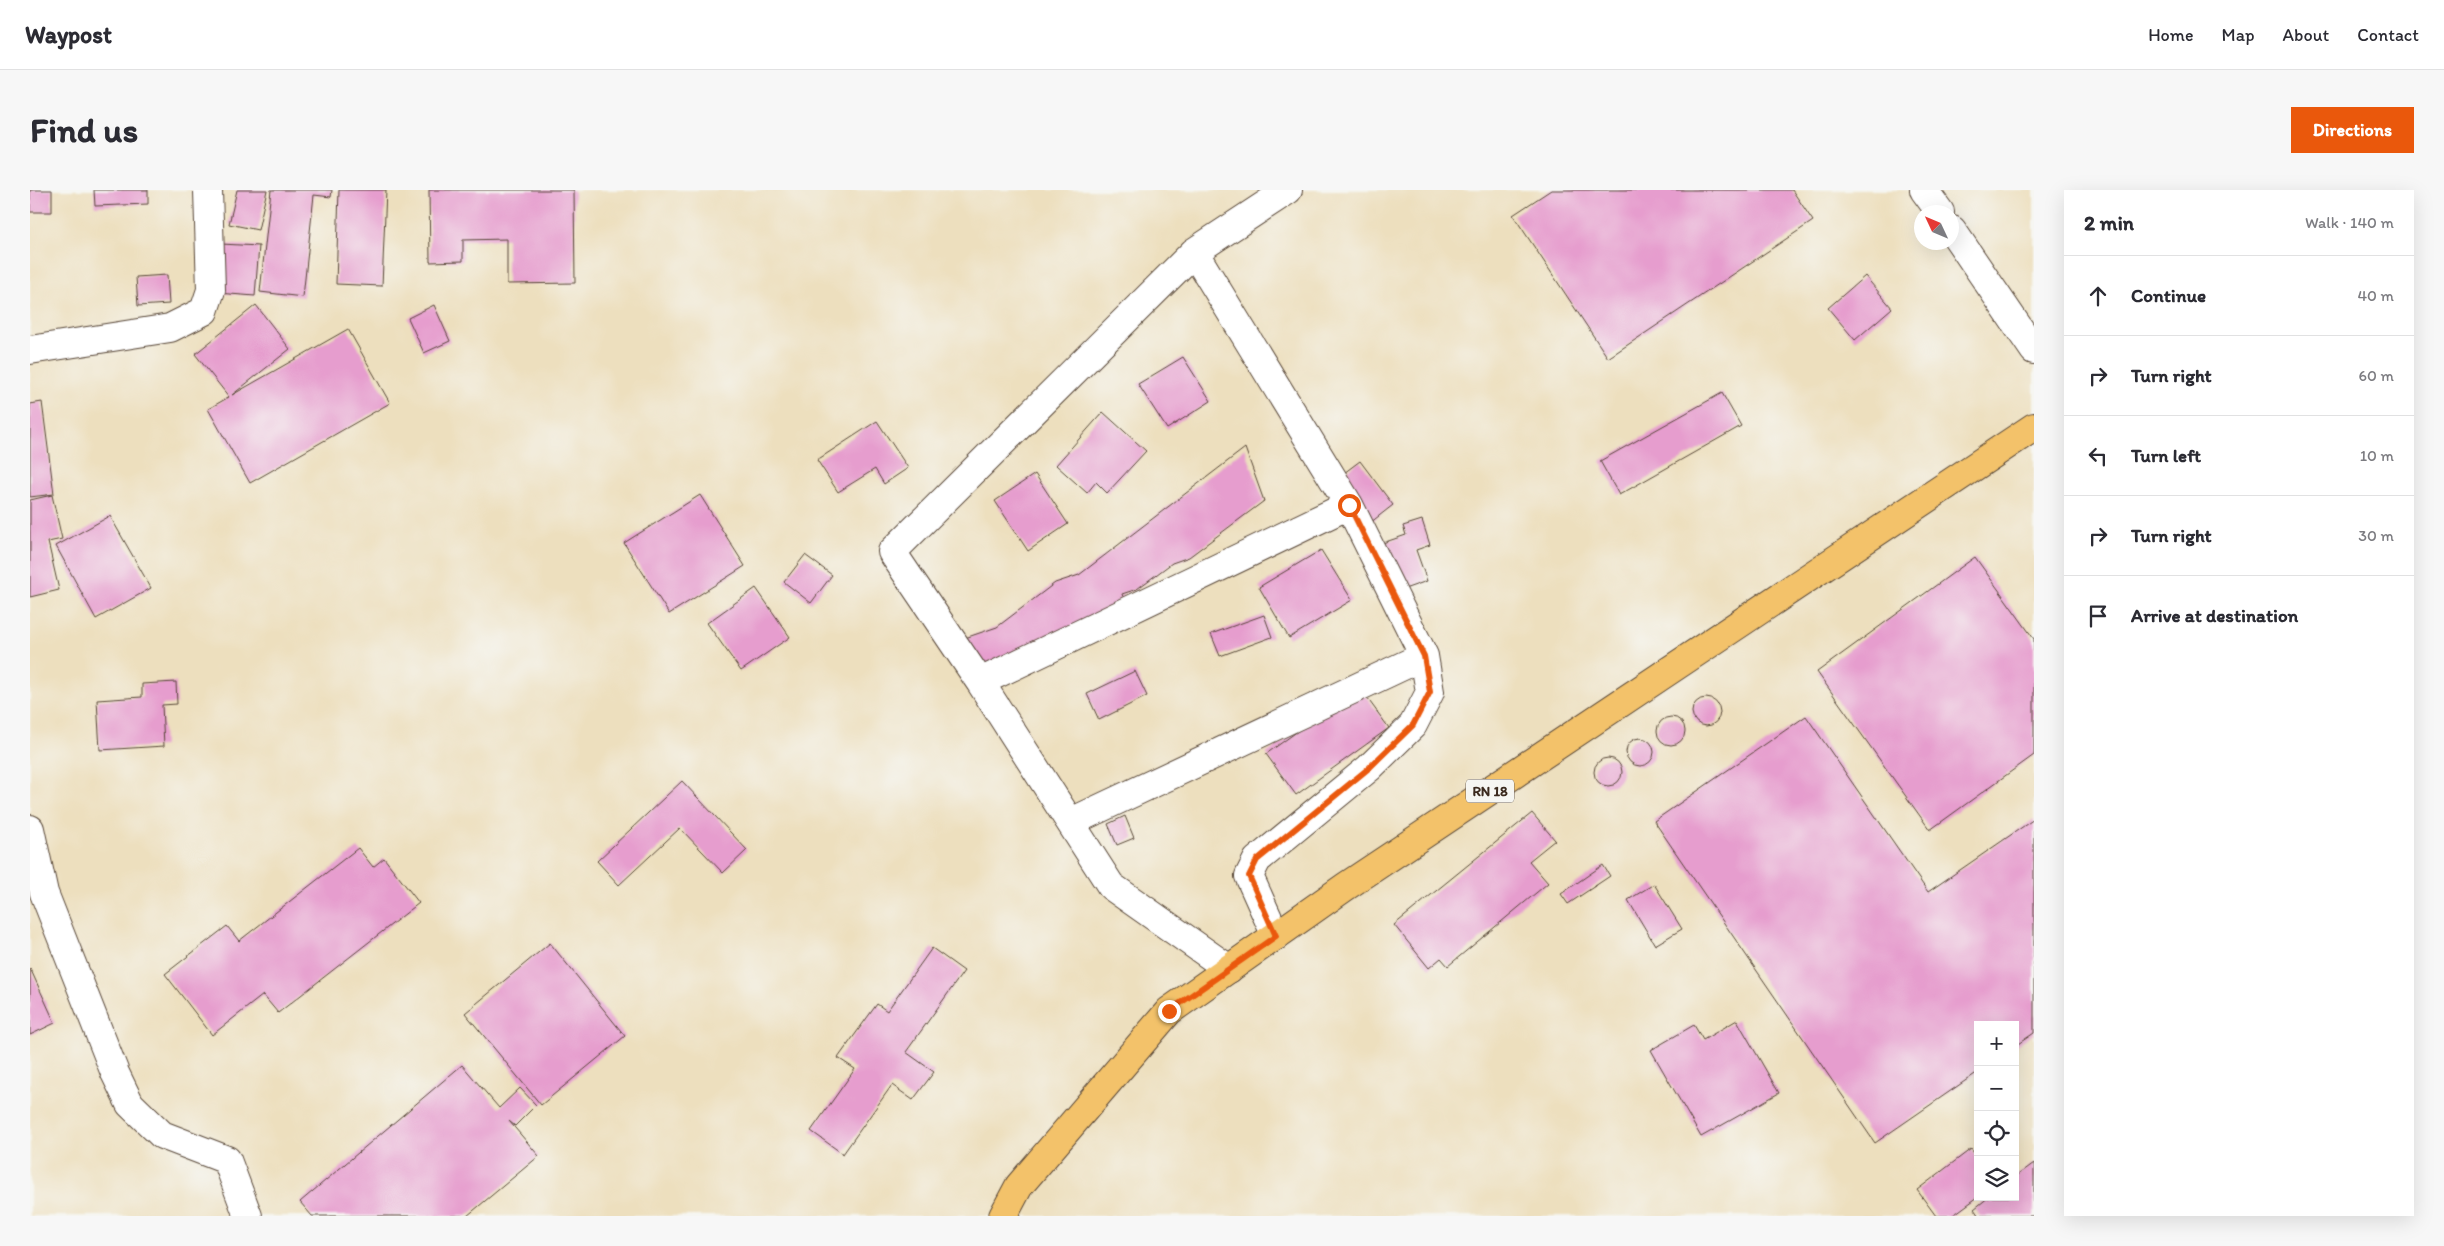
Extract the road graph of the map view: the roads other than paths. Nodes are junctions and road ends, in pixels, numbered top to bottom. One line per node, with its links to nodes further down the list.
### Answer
1 (208, 190): 7 (street)
2 (1288, 190): 6 (street)
3 (1924, 190): 4 (street)
4 (1935, 205)
5 (1959, 240): 8 (street)
6 (1194, 252): 10 (street); 12 (street)
7 (30, 350)
8 (2034, 350)
9 (2034, 427): 15 (main road, RN 18)
10 (1349, 505): 11 (street); 12 (street)
11 (1424, 656): 13 (street); 15 (street)
12 (980, 682): 13 (street)
13 (1071, 822): 16 (street)
14 (30, 829): 17 (street)
15 (1276, 936): 16 (main road, RN 18)
16 (1229, 969): 18 (main road, RN 18)
17 (248, 1216)
18 (1003, 1216)

